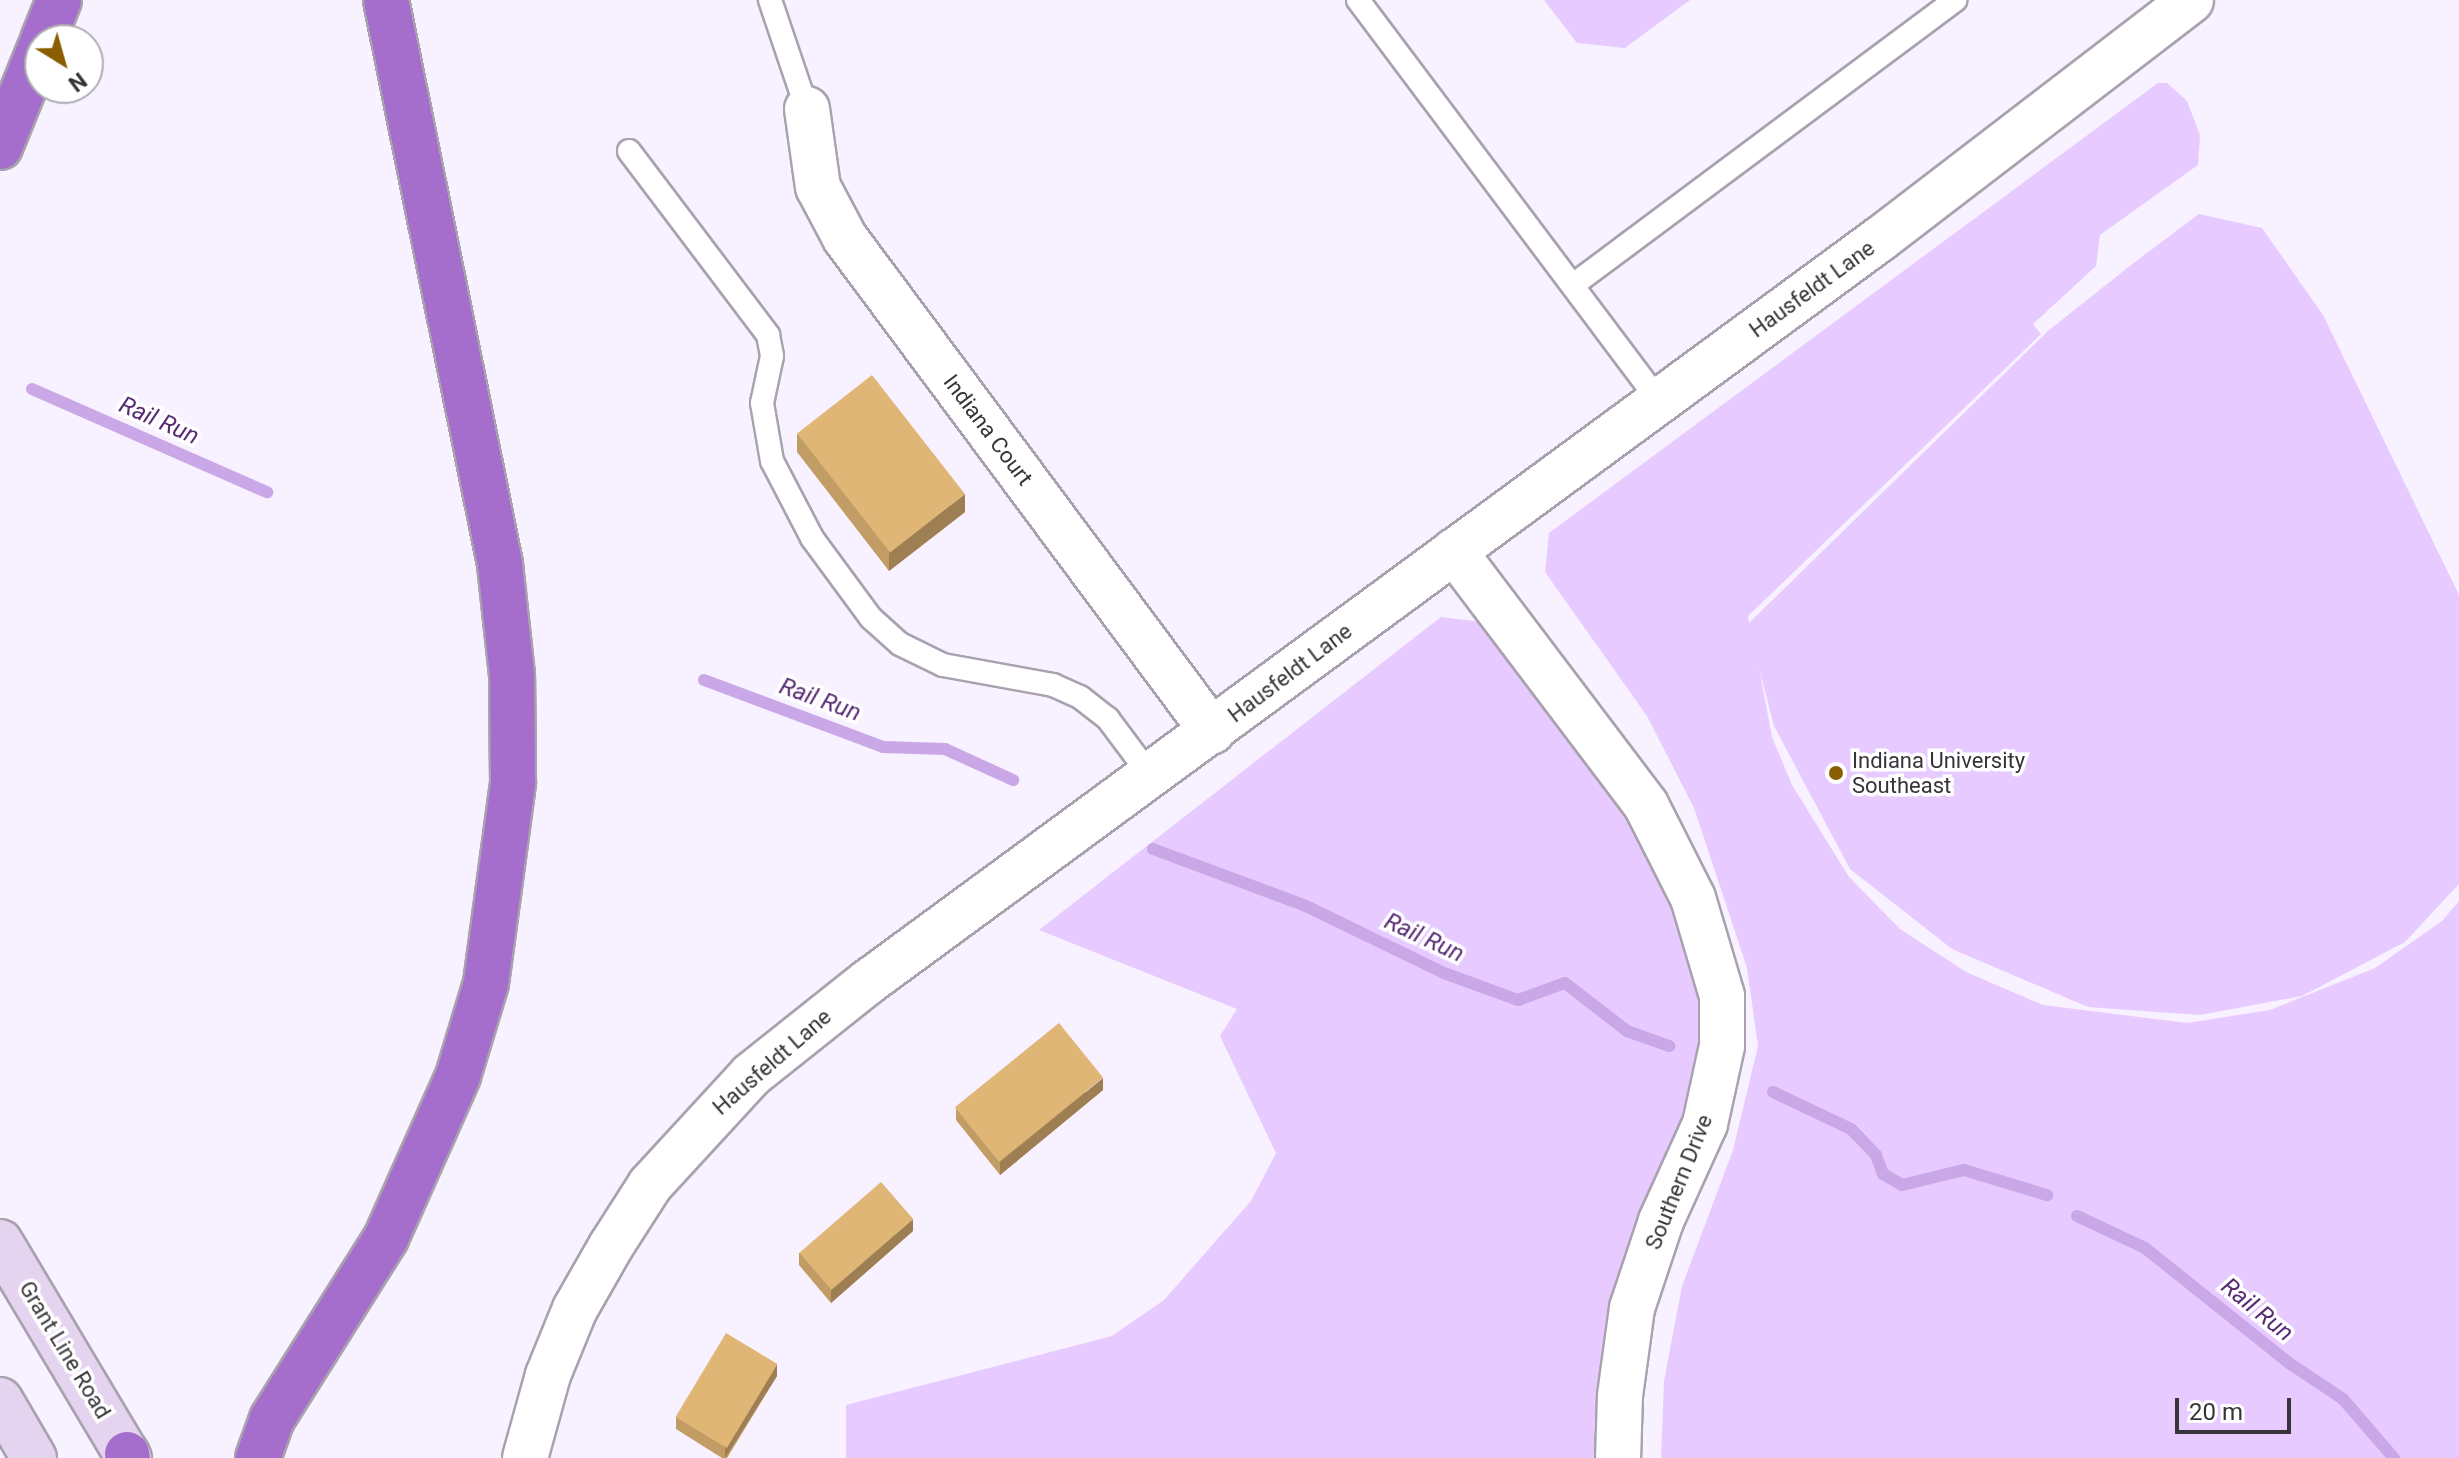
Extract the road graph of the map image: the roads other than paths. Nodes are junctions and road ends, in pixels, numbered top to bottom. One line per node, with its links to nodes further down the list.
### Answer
1 (59, 0): 7 (highway)
2 (386, 0): 19 (highway)
3 (770, 0): 9 (lane)
4 (1358, 0): 12 (lane)
5 (1955, 0): 12 (lane)
6 (2177, 4): 13 (street, Hausfeldt Lane)
7 (49, 24)
8 (24, 88): 10 (highway)
9 (807, 109): 15 (street, Indiana Court)
10 (0, 147)
11 (629, 151): 16 (lane)
12 (1573, 285): 13 (lane)
13 (1659, 401): 14 (street, Hausfeldt Lane)
14 (1454, 551): 15 (street, Hausfeldt Lane); 23 (street, Southern Drive)
15 (1212, 731): 16 (street, Hausfeldt Lane)
16 (1150, 775): 22 (street, Hausfeldt Lane)
17 (0, 1242): 20 (main road, Grant Line Road)
18 (0, 1400): 21 (main road)
19 (255, 1454)
20 (128, 1457)
21 (34, 1458)
22 (525, 1458)
23 (1618, 1458)

